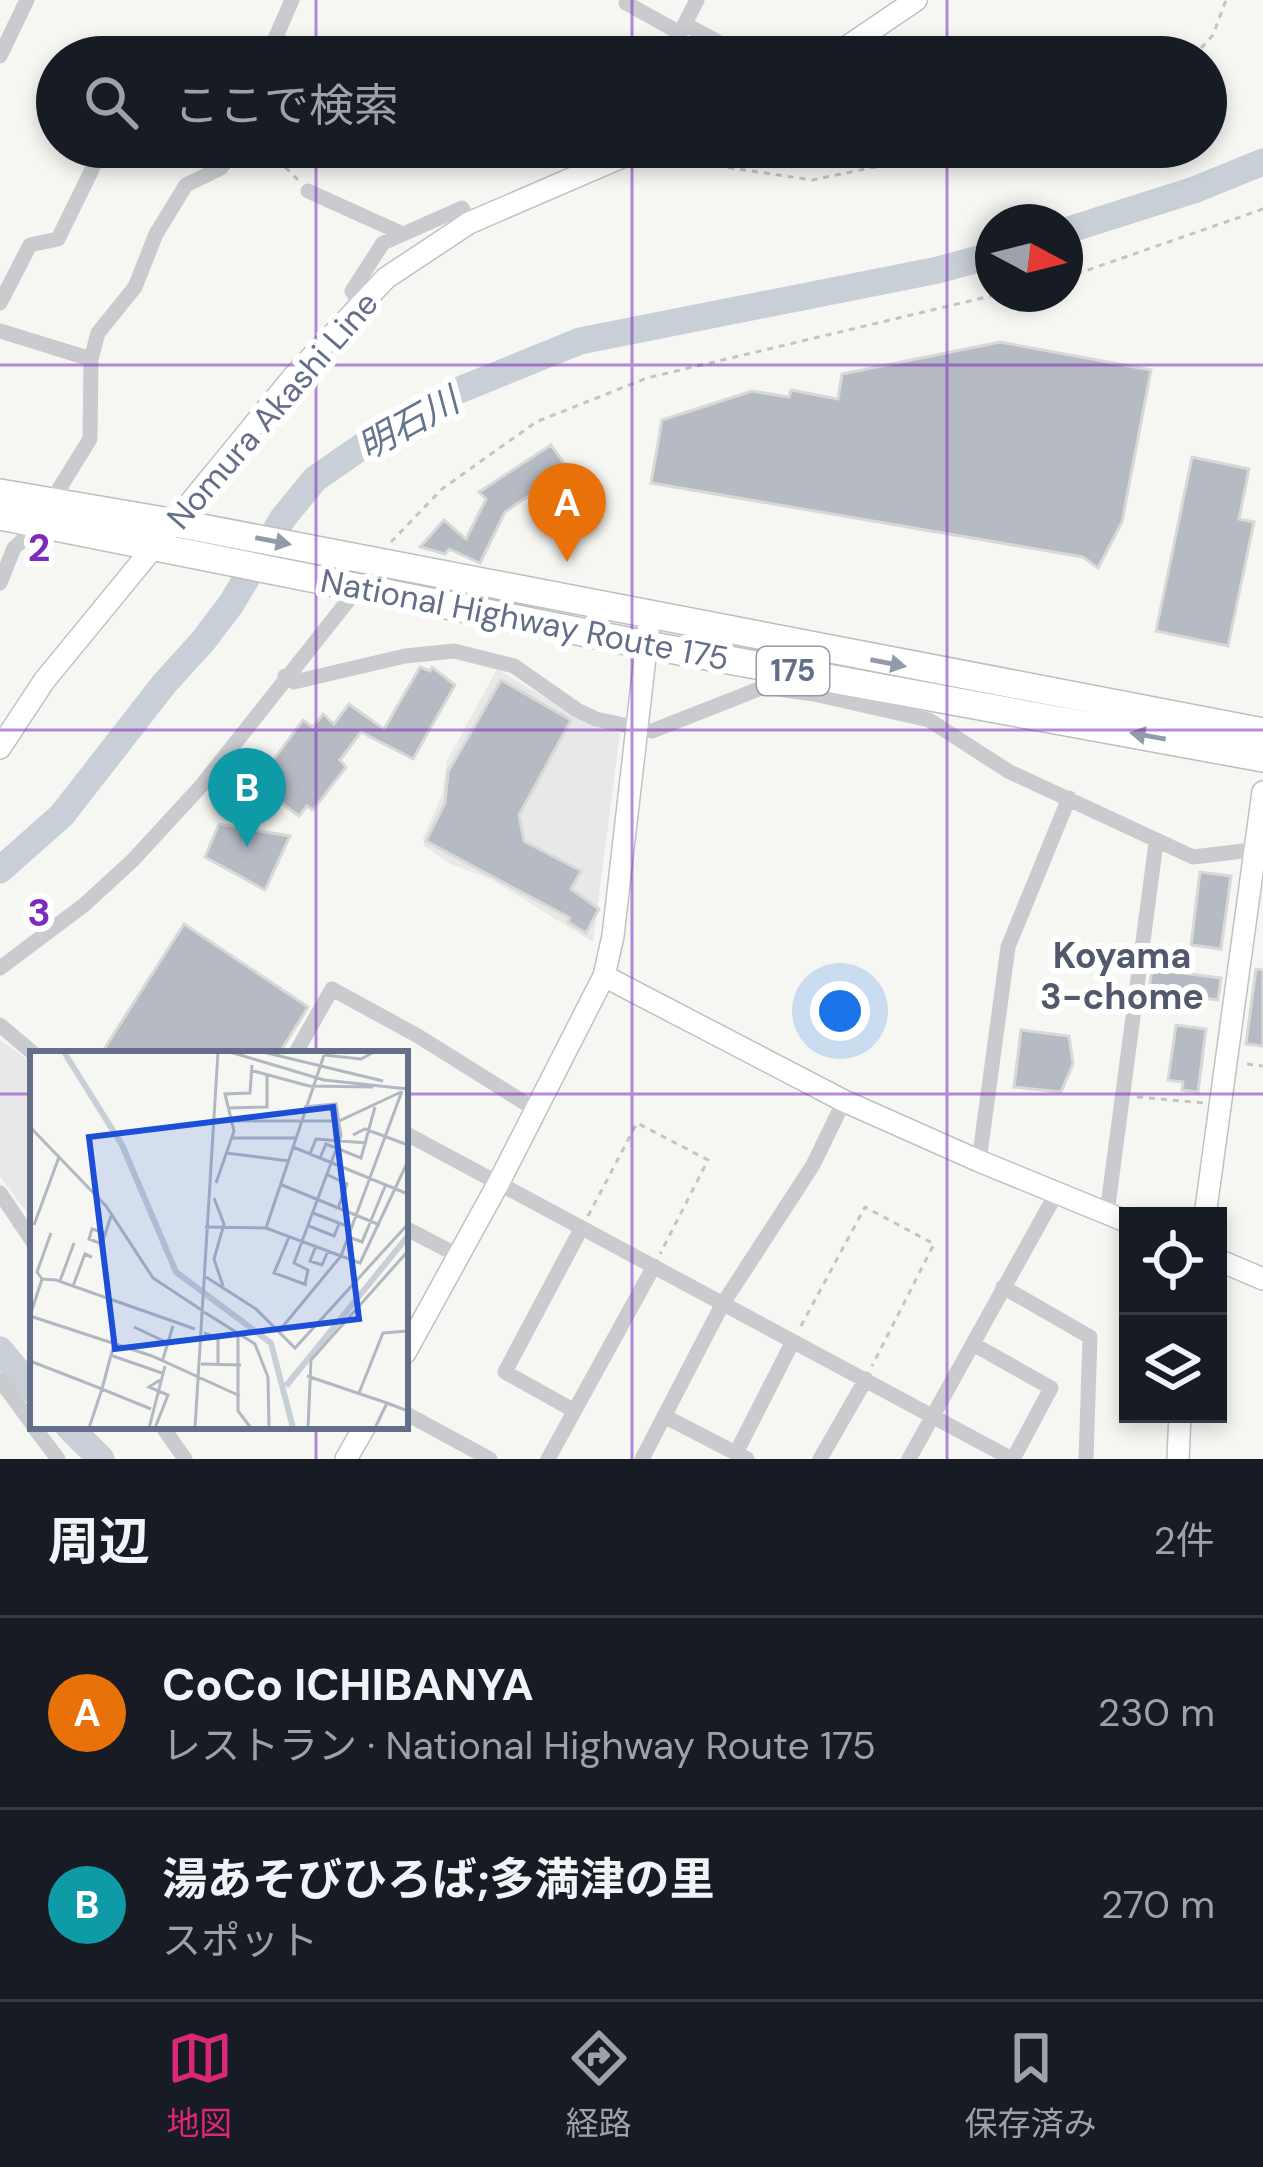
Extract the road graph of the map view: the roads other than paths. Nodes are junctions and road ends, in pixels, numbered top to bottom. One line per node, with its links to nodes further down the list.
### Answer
1 (27, 0): 10 (street)
2 (292, 0): 7 (street)
3 (628, 0): 6 (street)
4 (697, 0): 6 (street)
5 (916, 0): 9 (street)
6 (686, 24): 8 (street)
7 (276, 36)
8 (708, 36)
9 (863, 36)
10 (0, 56)
11 (93, 168): 17 (street)
12 (221, 168): 20 (street)
13 (597, 168): 15 (street, Nomura Akashi Line)
14 (308, 190): 16 (street)
15 (470, 223): 16 (street); 18 (street, Nomura Akashi Line)
16 (403, 234): 18 (street)
17 (0, 303)
18 (361, 305): 24 (street, Nomura Akashi Line)
19 (0, 331): 20 (street)
20 (91, 359): 21 (street)
21 (58, 489)
22 (0, 493): 24 (highway, National Highway Route 175 / 175)
23 (0, 516): 27 (highway, National Highway Route 175 / 175)
24 (176, 523): 26 (highway, National Highway Route 175 / 175); 27 (street, Nomura Akashi Line)
25 (24, 538): 30 (street)
26 (207, 543): 27 (highway, National Highway Route 175 / 175); 29 (highway, National Highway Route 175 / 175)
27 (155, 545): 40 (street, Nomura Akashi Line)
28 (379, 562): 29 (highway, National Highway Route 175 / 175); 31 (street); 32 (highway, National Highway Route 175 / 175)
29 (329, 566): 31 (highway, National Highway Route 175 / 175)
30 (0, 583)
31 (360, 586): 33 (highway, National Highway Route 175 / 175); 34 (street)
32 (650, 614): 33 (street); 38 (highway, National Highway Route 175 / 175, one-way to 38)
33 (647, 645): 35 (highway, National Highway Route 175 / 175); 37 (street)
34 (285, 676): 37 (street); 46 (street)
35 (816, 684): 36 (highway, National Highway Route 175 / 175); 37 (street); 39 (street)
36 (969, 704): 39 (street); 41 (highway, National Highway Route 175 / 175, one-way to 36)
37 (637, 728): 47 (street)
38 (1263, 732)
39 (956, 739): 43 (street)
40 (1, 742)
41 (1263, 758)
42 (1263, 791): 45 (street)
43 (1069, 798): 44 (street); 54 (street)
44 (1156, 843): 45 (street); 59 (street)
45 (1259, 849): 58 (street)
46 (0, 968)
47 (604, 976): 51 (street); 52 (street)
48 (0, 1025): 49 (street)
49 (30, 1051)
50 (297, 1051): 52 (street)
51 (844, 1100): 54 (street); 68 (street)
52 (536, 1110): 55 (street)
53 (408, 1135): 55 (street)
54 (979, 1161): 57 (street)
55 (498, 1184): 60 (street); 63 (street)
56 (0, 1192): 62 (street)
57 (1057, 1192): 59 (street); 67 (street)
58 (1205, 1207)
59 (1118, 1218)
60 (581, 1229): 65 (street); 74 (street)
61 (408, 1230): 63 (street)
62 (30, 1237)
63 (459, 1256): 69 (street)
64 (1227, 1264): 66 (street)
65 (654, 1266): 68 (street); 74 (street)
66 (1263, 1279)
67 (1003, 1287): 71 (street); 93 (street)
68 (722, 1305): 70 (street); 76 (street)
69 (413, 1318)
70 (792, 1343): 72 (street); 83 (street)
71 (973, 1344): 77 (street); 92 (street)
72 (866, 1378): 77 (street); 90 (street)
73 (0, 1380): 78 (street)
74 (573, 1410): 88 (street)
75 (408, 1415): 87 (street)
76 (664, 1416): 83 (street); 89 (street)
77 (930, 1416): 91 (street); 92 (street)
78 (30, 1422)
79 (1180, 1423): 94 (street)
80 (35, 1429): 84 (street)
81 (164, 1429): 85 (street)
82 (362, 1429): 86 (street)
83 (742, 1456)
84 (58, 1459)
85 (185, 1459)
86 (346, 1459)
87 (490, 1459)
88 (548, 1459)
89 (642, 1459)
90 (820, 1459)
91 (909, 1459)
92 (1013, 1459)
93 (1086, 1459)
94 (1178, 1459)

